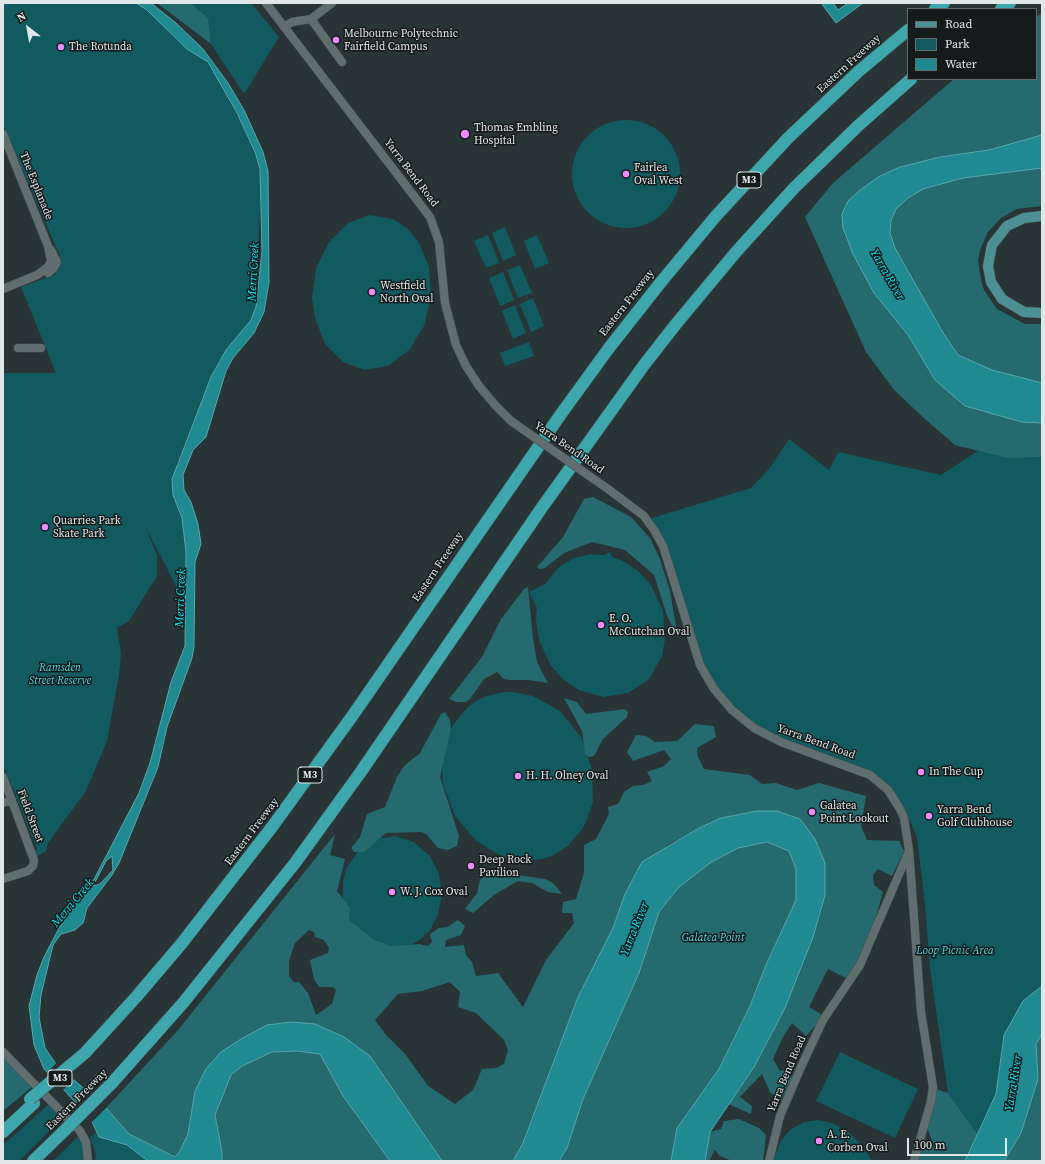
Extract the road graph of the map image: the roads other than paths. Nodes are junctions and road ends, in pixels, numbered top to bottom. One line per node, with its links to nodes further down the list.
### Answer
1 (266, 3): 4 (street, Yarra Bend Road)
2 (332, 3): 3 (street)
3 (311, 19): 4 (street); 6 (street)
4 (284, 27): 17 (street, Yarra Bend Road, bridge)
5 (907, 31): 20 (highway, Eastern Freeway / M3, bridge)
6 (342, 62)
7 (910, 80): 23 (highway, Eastern Freeway, bridge)
8 (3, 134): 10 (street, The Esplanade)
9 (1042, 216): 11 (main road)
10 (3, 289)
11 (1042, 313)
12 (18, 348): 13 (street)
13 (41, 348)
14 (3, 777): 15 (street, Field Street)
15 (12, 800): 16 (street); 18 (street, Field Street)
16 (3, 803)
17 (909, 850): 25 (street, Yarra Bend Road); 26 (street, Yarra Bend Road)
18 (3, 879)
19 (3, 1052): 24 (street)
20 (32, 1101): 21 (highway); 22 (highway, Eastern Freeway / M3)
21 (3, 1120)
22 (3, 1132)
23 (33, 1161)
24 (88, 1161)
25 (769, 1161)
26 (914, 1161)

